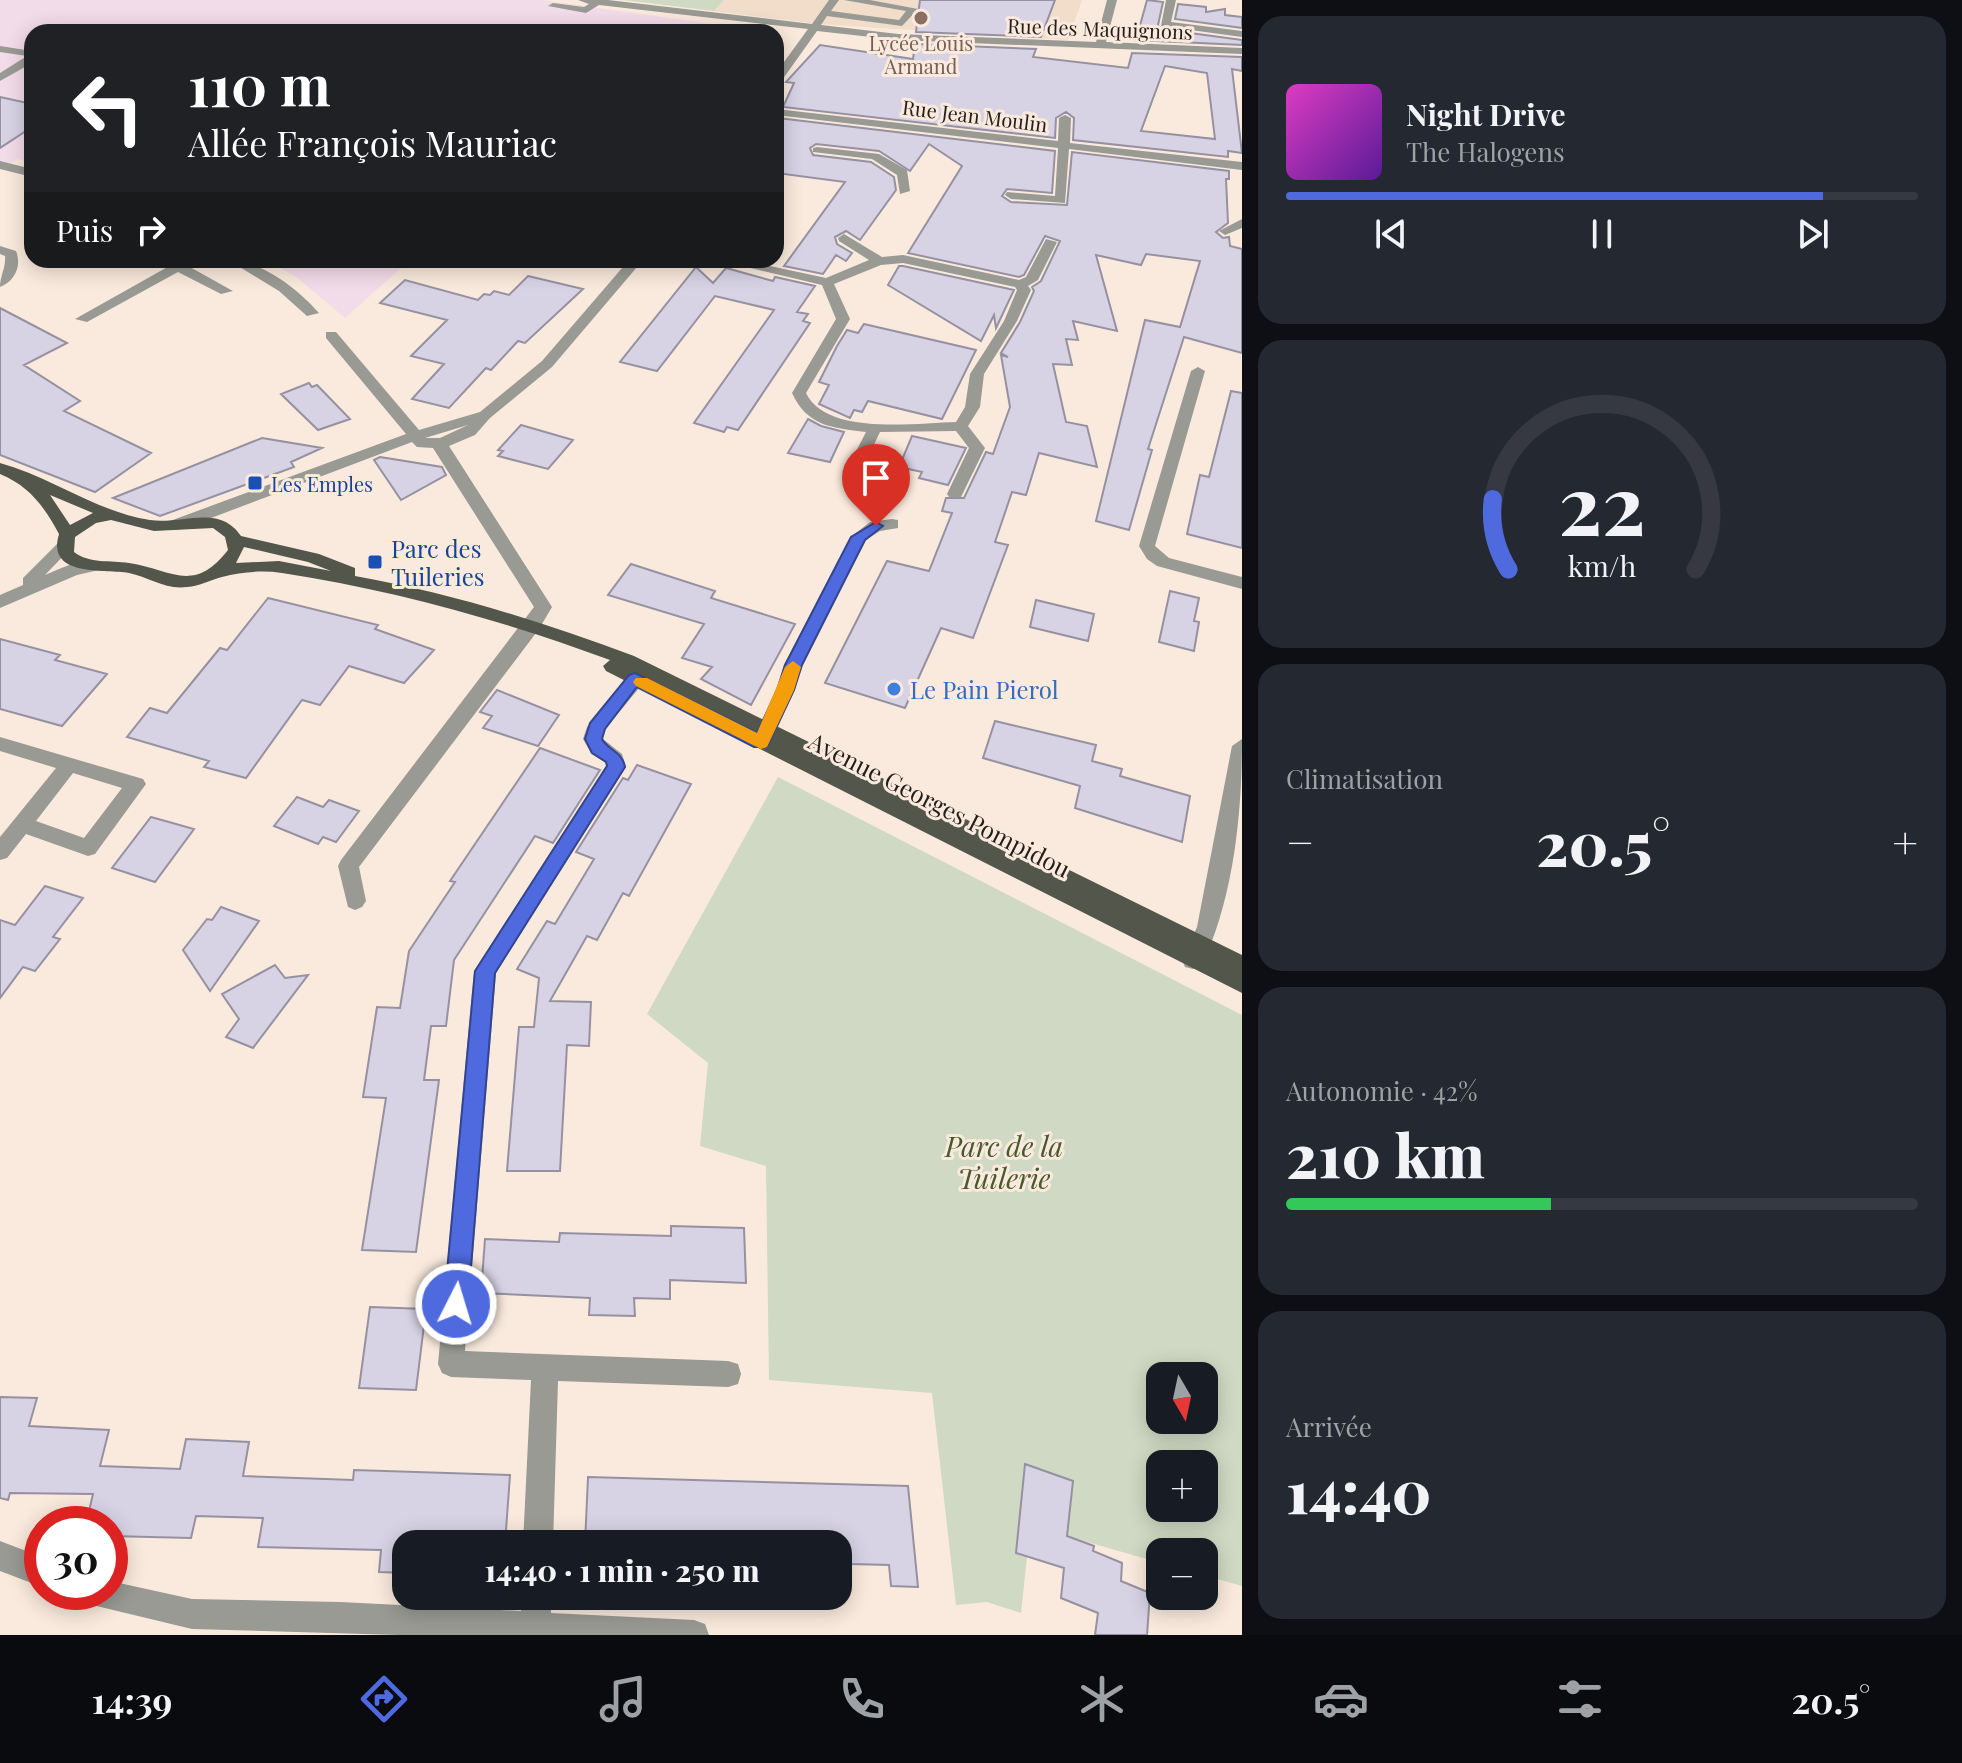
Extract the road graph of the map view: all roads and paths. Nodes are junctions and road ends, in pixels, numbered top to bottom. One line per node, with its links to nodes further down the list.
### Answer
1 (583, 0): 6 (street)
2 (834, 0): 8 (street)
3 (849, 0): 8 (street)
4 (1112, 0): 15 (street)
5 (1171, 0): 12 (street)
6 (597, 2): 7 (street); 9 (street, Rue des Maquignons)
7 (553, 6)
8 (824, 13): 11 (street)
9 (773, 24)
10 (784, 25): 11 (street, Rue des Maquignons)
11 (813, 29): 15 (street, Rue des Maquignons); 20 (street)
12 (1242, 34)
13 (0, 40): 14 (street)
14 (24, 41)
15 (1100, 47): 17 (street, Rue des Maquignons)
16 (0, 49): 18 (street)
17 (1242, 51)
18 (24, 54)
19 (24, 61): 21 (street)
20 (784, 70)
21 (1, 77)
22 (784, 113): 24 (street, Rue Jean Moulin)
23 (1065, 118): 25 (street, Rue Jean Moulin)
24 (882, 125): 25 (street, Rue Jean Moulin); 27 (street, Rue Jean Moulin)
25 (1062, 146): 30 (street, Rue Jean Moulin); 34 (street, Rue Jean Moulin)
26 (817, 150): 27 (street)
27 (875, 156): 33 (street)
28 (24, 162): 31 (street)
29 (0, 165): 31 (street)
30 (1242, 166)
31 (14, 168): 32 (street)
32 (24, 171)
33 (904, 191)
34 (1011, 195)
35 (1242, 223): 36 (street)
36 (1225, 231)
37 (844, 238): 40 (street)
38 (1051, 242): 48 (street)
39 (0, 250): 47 (street)
40 (879, 261): 46 (street); 48 (street)
41 (175, 268): 51 (street)
42 (192, 268): 49 (street)
43 (249, 268): 50 (street)
44 (629, 268): 54 (street)
45 (761, 268): 46 (street)
46 (827, 282): 56 (street)
47 (0, 283)
48 (1020, 284): 55 (street)
49 (226, 291)
50 (312, 313)
51 (82, 319)
52 (331, 335): 57 (street)
53 (1198, 371): 71 (street)
54 (485, 415): 57 (street); 58 (street)
55 (960, 426): 56 (street); 62 (street)
56 (875, 428): 60 (street)
57 (419, 440): 58 (street); 63 (street)
58 (442, 443): 74 (street)
59 (0, 468): 61 (main road, Avenue Georges Pompidou)
60 (854, 471)
61 (25, 479): 64 (main road, Avenue Georges Pompidou); 68 (main road)
62 (955, 494)
63 (237, 500): 66 (street); 67 (street)
64 (111, 515): 66 (main road, Avenue Georges Pompidou); 68 (main road)
65 (892, 524): 76 (street)
66 (176, 525): 67 (main road, Avenue Georges Pompidou)
67 (230, 533): 70 (main road); 72 (main road, Avenue Georges Pompidou)
68 (65, 541): 69 (main road); 73 (street)
69 (93, 566): 70 (main road, Avenue Georges Pompidou); 73 (street)
70 (217, 572): 72 (main road, Avenue Georges Pompidou)
71 (1242, 583)
72 (402, 590): 74 (main road, Avenue Georges Pompidou)
73 (6, 599)
74 (533, 625): 75 (main road, Avenue Georges Pompidou); 82 (street)
75 (641, 674): 76 (main road, Avenue Georges Pompidou); 86 (street)
76 (764, 736): 83 (main road, Avenue Georges Pompidou)
77 (0, 744): 79 (street)
78 (1242, 746): 83 (street)
79 (69, 765): 80 (street); 80 (street)
80 (23, 825): 81 (street)
81 (0, 852)
82 (355, 901)
83 (1197, 952): 84 (main road, Avenue Georges Pompidou); 85 (main road, Avenue Georges Pompidou)
84 (1242, 965)
85 (1242, 984)
86 (545, 1368): 87 (street); 88 (street)
87 (728, 1374)
88 (539, 1530)
89 (0, 1556): 90 (street)
90 (24, 1565)
91 (128, 1599): 93 (street)
92 (536, 1610): 94 (street)
93 (336, 1626): 94 (street)
94 (535, 1632): 95 (street)
95 (694, 1635)

